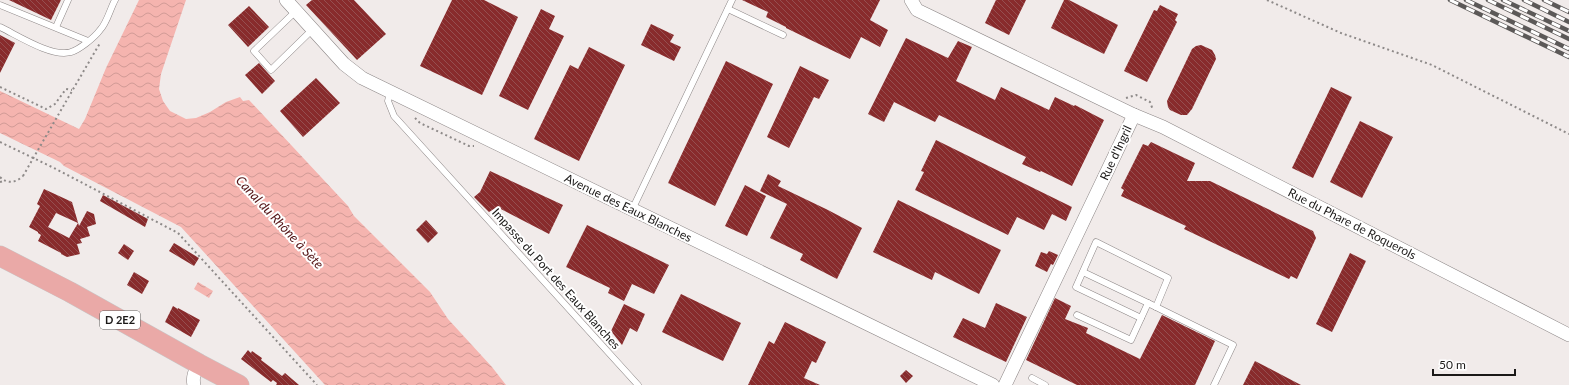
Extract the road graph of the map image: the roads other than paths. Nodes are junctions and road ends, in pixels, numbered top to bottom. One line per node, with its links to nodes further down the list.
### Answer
1 (68, 0): 10 (lane)
2 (115, 0): 13 (lane)
3 (286, 0): 8 (street, Avenue des Eaux Blanches)
4 (732, 0): 7 (lane)
5 (0, 5): 10 (lane)
6 (914, 5): 15 (street, Rue d'Ingril)
7 (728, 9): 12 (lane); 16 (lane)
8 (296, 11): 11 (street, Avenue des Eaux Blanches); 11 (lane)
9 (0, 27): 13 (lane)
10 (56, 27): 13 (lane)
11 (313, 29): 14 (street, Avenue des Eaux Blanches)
12 (782, 35)
13 (88, 41)
14 (390, 92): 16 (street, Avenue des Eaux Blanches); 28 (lane, Impasse du Port des Eaux Blanches)
15 (1134, 115): 23 (street, Rue du Phare de Roquerols); 30 (street, Rue d'Ingril)
16 (632, 210): 29 (street, Avenue des Eaux Blanches)
17 (0, 256): 24 (main road, D 2E2)
18 (1083, 272): 19 (lane); 20 (lane); 22 (lane)
19 (1148, 303): 20 (lane); 22 (lane)
20 (1156, 307): 32 (lane)
21 (1077, 315): 22 (lane)
22 (1141, 318)
23 (1569, 335)
24 (199, 364): 26 (street); 27 (main road, D 2E2)
25 (1032, 378): 31 (lane)
26 (194, 385)
27 (239, 385)
28 (638, 385)
29 (993, 385)
30 (1005, 385)
31 (1046, 385)
32 (1214, 385)

